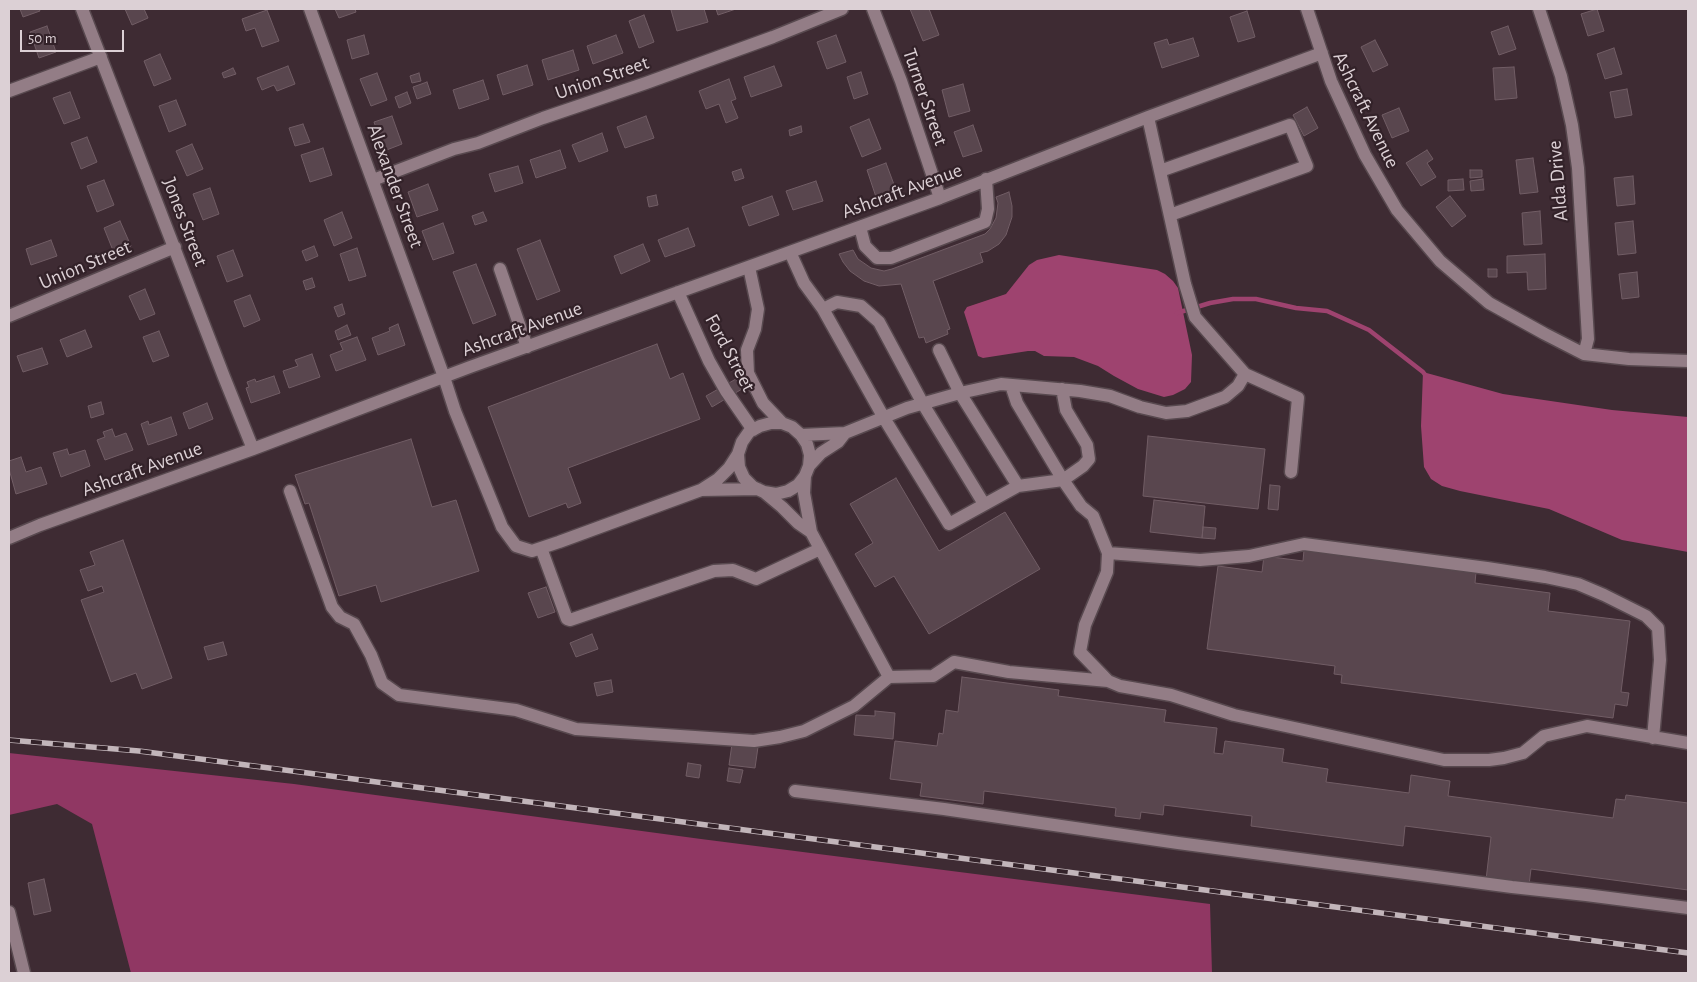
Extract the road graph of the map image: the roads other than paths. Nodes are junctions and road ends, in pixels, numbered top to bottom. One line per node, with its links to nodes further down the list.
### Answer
1 (82, 9): 8 (street, Jones Street)
2 (310, 9): 13 (street, Alexander Street)
3 (842, 9): 13 (street, Union Street)
4 (873, 9): 14 (street, Turner Street)
5 (1307, 9): 7 (street)
6 (1540, 9): 26 (street, Alda Drive)
7 (1322, 53): 10 (street, Ashcraft Avenue); 26 (street, Ashcraft Avenue)
8 (101, 57): 9 (street); 17 (street, Jones Street)
9 (9, 91)
10 (1148, 117): 11 (street); 12 (street, Ashcraft Avenue)
11 (1160, 171): 15 (street); 15 (street)
12 (986, 179): 14 (street, Ashcraft Avenue); 16 (street)
13 (372, 180): 29 (street, Alexander Street)
14 (940, 198): 16 (street, Ashcraft Avenue)
15 (1170, 215): 28 (street)
16 (860, 227): 18 (street, Ashcraft Avenue)
17 (175, 247): 23 (street, Union Street); 39 (street, Jones Street)
18 (790, 252): 19 (street, Ashcraft Avenue); 22 (street)
19 (749, 267): 21 (street, Ashcraft Avenue); 35 (street)
20 (500, 268): 24 (street)
21 (678, 292): 24 (street, Ashcraft Avenue); 36 (street, Ford Street)
22 (824, 309): 33 (street); 34 (street)
23 (9, 316)
24 (527, 347): 29 (street, Ashcraft Avenue)
25 (939, 350): 32 (street)
26 (1584, 354): 27 (street, Ashcraft Avenue)
27 (1688, 361)
28 (1245, 374): 31 (street); 42 (street)
29 (444, 377): 39 (street, Ashcraft Avenue); 51 (street, Alexander Street)
30 (1011, 385): 31 (street); 32 (street); 43 (street)
31 (1062, 389): 43 (street)
32 (960, 393): 33 (street); 44 (street)
33 (924, 404): 34 (street); 48 (street)
34 (884, 418): 37 (street); 48 (street)
35 (782, 423): 36 (street); 38 (street)
36 (754, 430): 40 (street)
37 (846, 433): 38 (street); 41 (street)
38 (801, 434): 41 (street)
39 (253, 449): 50 (street, Ashcraft Avenue)
40 (738, 454): 45 (street); 46 (street)
41 (807, 471): 46 (street); 49 (street)
42 (1291, 472)
43 (1063, 480): 44 (street); 53 (street)
44 (1018, 486): 48 (street)
45 (701, 490): 46 (street); 51 (street)
46 (761, 491): 49 (street)
47 (290, 492): 54 (street)
48 (984, 504)
49 (811, 532): 52 (street)
50 (9, 538)
51 (541, 548): 52 (street)
52 (820, 549): 54 (street)
53 (1108, 553): 55 (street); 56 (street)
54 (889, 677): 55 (street)
55 (1108, 681): 56 (street)
56 (1654, 738): 57 (street)
57 (1688, 743)
58 (795, 791): 59 (street)
59 (1688, 908)
60 (9, 912): 61 (street)
61 (24, 973)

